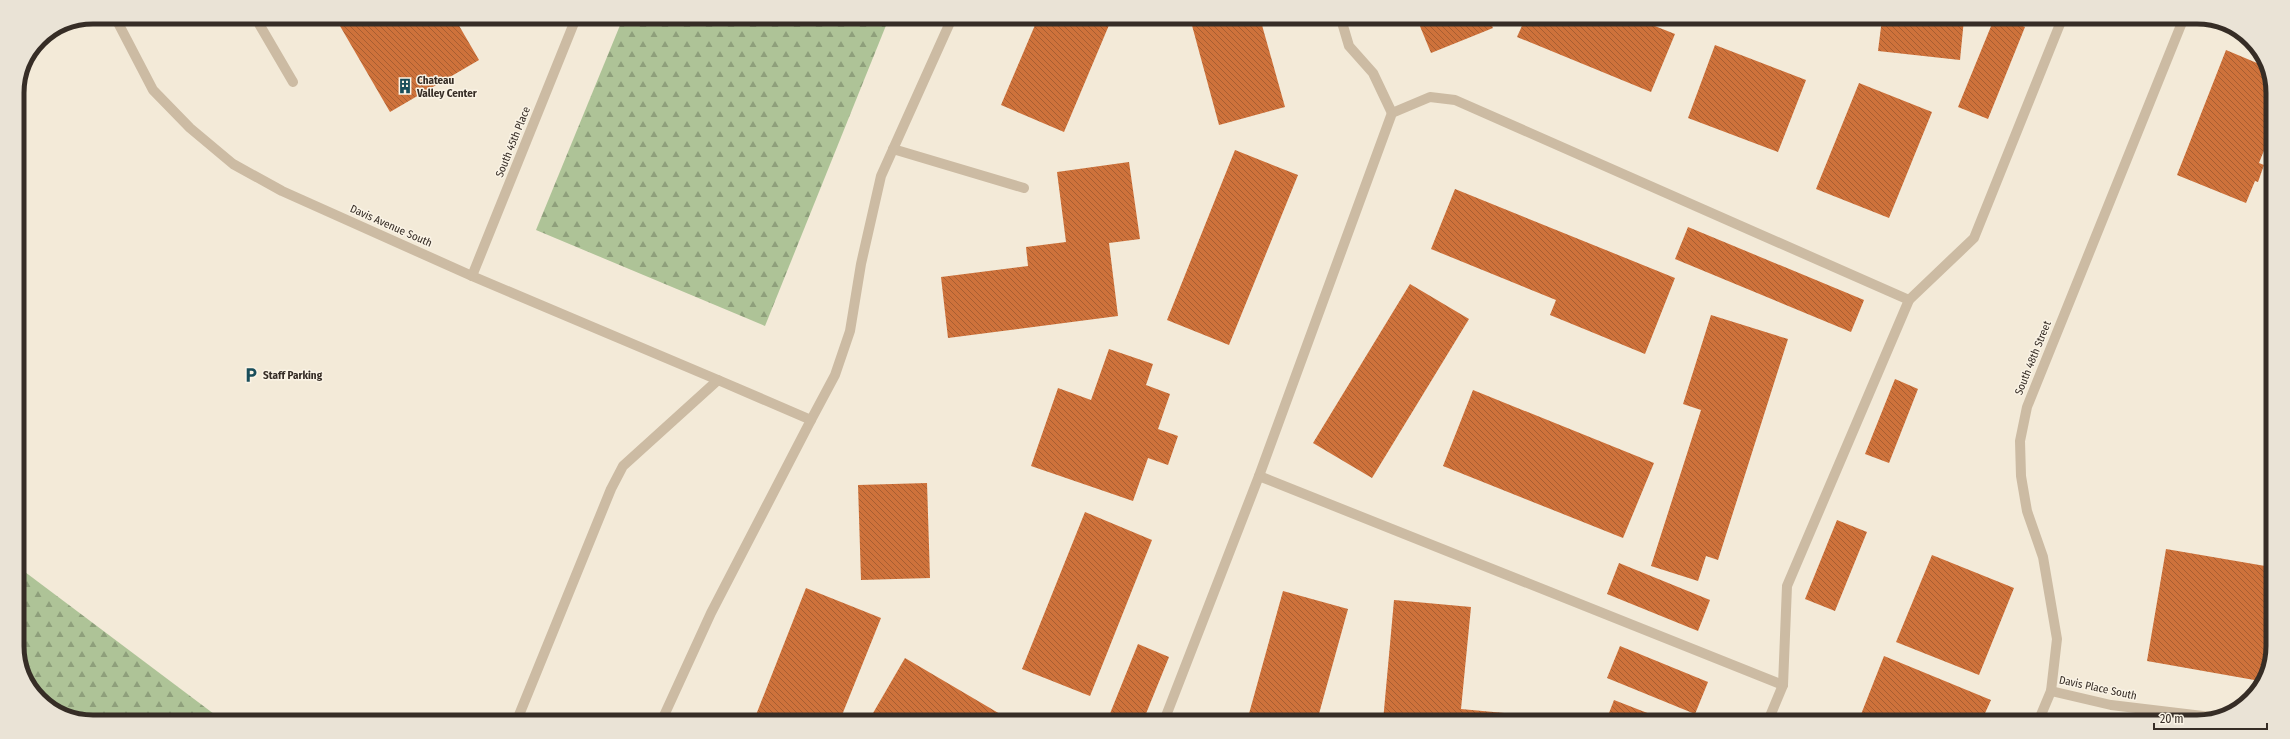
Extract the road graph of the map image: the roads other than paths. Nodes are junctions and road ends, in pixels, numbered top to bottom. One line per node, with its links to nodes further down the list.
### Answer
1 (119, 24): 12 (street, Davis Avenue South)
2 (259, 24): 8 (street)
3 (574, 24): 12 (street, South 45th Place)
4 (949, 24): 10 (street)
5 (1342, 24): 9 (street)
6 (2060, 24): 13 (street)
7 (2181, 24): 18 (street, South 48th Street)
8 (293, 82)
9 (1392, 113): 13 (street); 16 (street)
10 (893, 149): 11 (street); 15 (street)
11 (1024, 188)
12 (472, 276): 14 (street, Davis Avenue South)
13 (1909, 300): 17 (street)
14 (718, 380): 15 (street, Davis Avenue South); 19 (street)
15 (811, 420): 20 (street)
16 (1259, 476): 17 (street); 21 (street)
17 (1783, 685): 22 (street)
18 (2050, 691): 23 (street, South 48th Street); 24 (street, Davis Place South)
19 (519, 715)
20 (664, 715)
21 (1166, 715)
22 (1771, 715)
23 (2041, 715)
24 (2194, 715)

